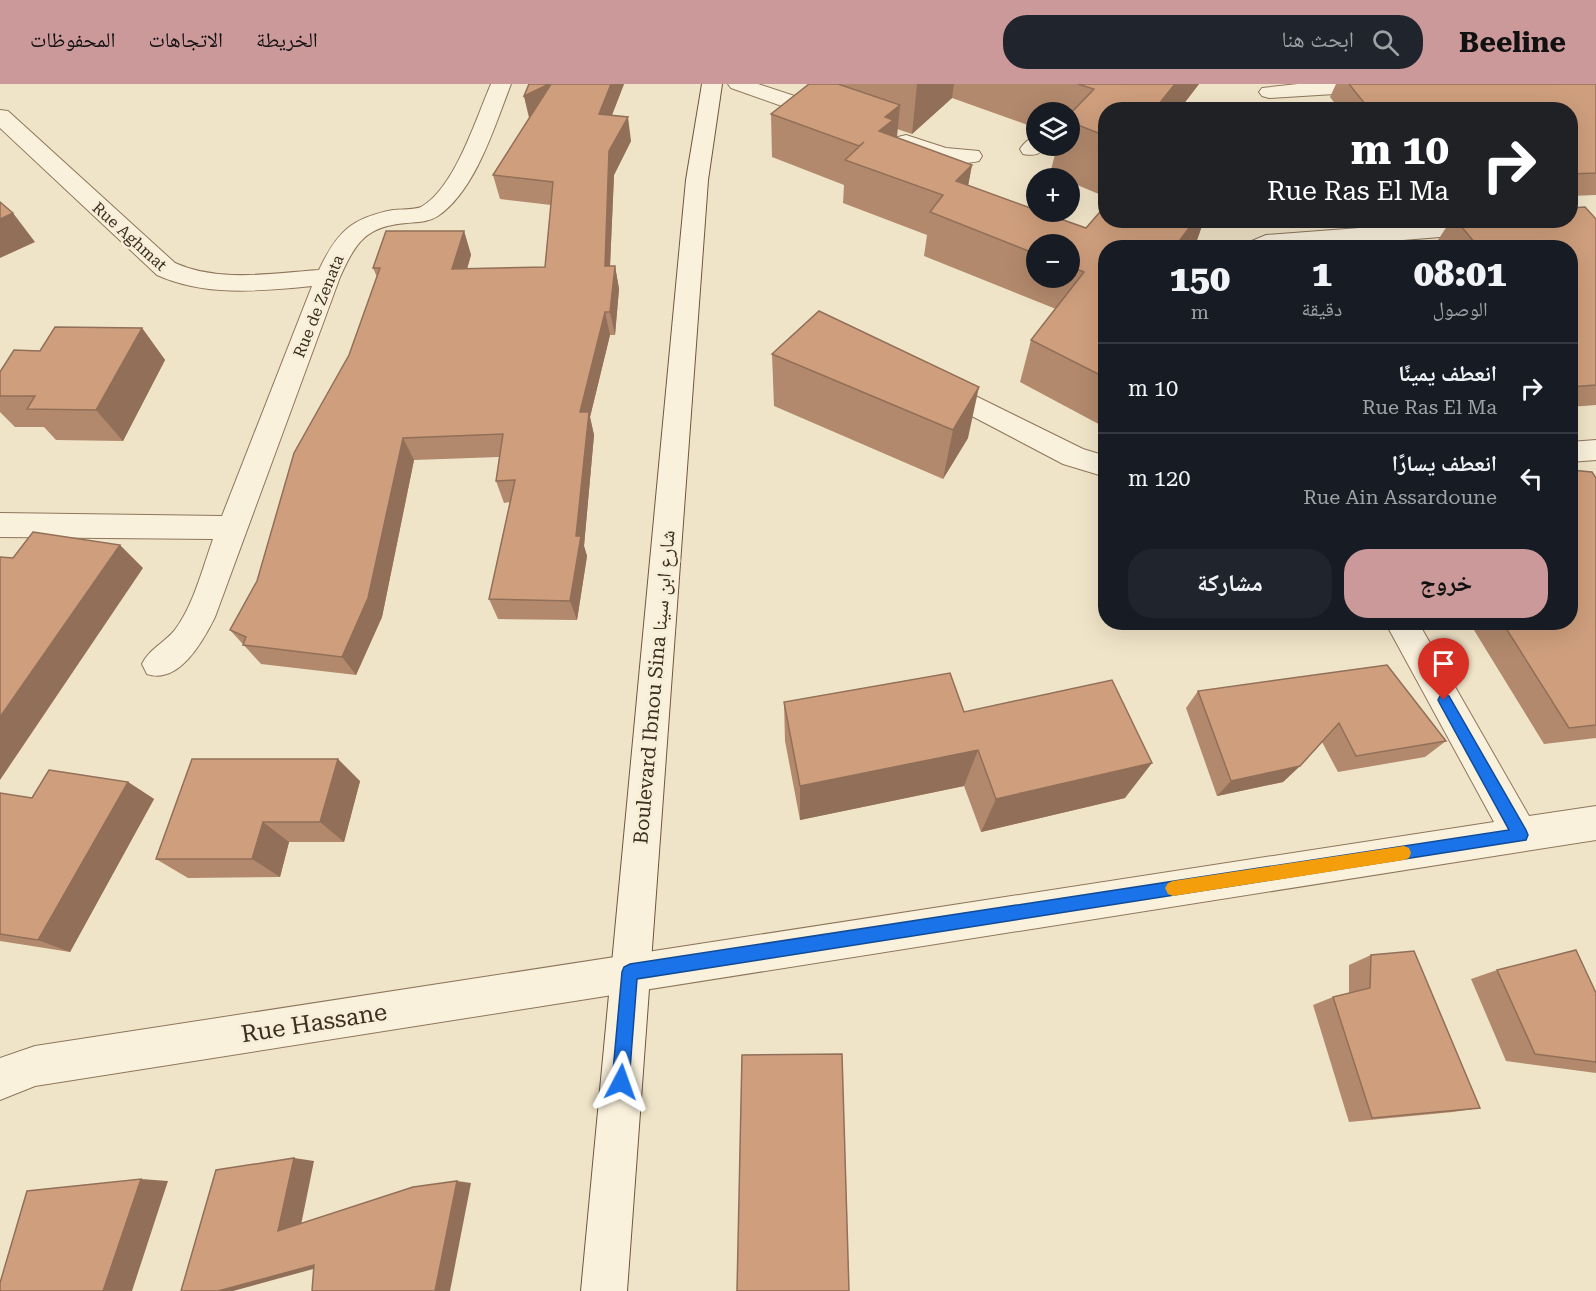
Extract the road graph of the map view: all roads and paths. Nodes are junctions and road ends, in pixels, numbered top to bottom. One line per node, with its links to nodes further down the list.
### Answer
1 (501, 84): 12 (street, Rue de Zenata)
2 (712, 84): 23 (street, Boulevard Ibnou Sina شارع ابن سينا)
3 (738, 84): 7 (street)
4 (1399, 84): 5 (street)
5 (1271, 95)
6 (0, 116): 12 (street, Rue Aghmat)
7 (846, 122)
8 (889, 136): 9 (street)
9 (971, 156)
10 (1352, 228): 11 (street)
11 (1283, 240)
12 (328, 277): 18 (street, Rue de Zenata)
13 (910, 371): 16 (street)
14 (1596, 450): 15 (street)
15 (1578, 451)
16 (1098, 465)
17 (0, 525): 18 (street)
18 (233, 528): 20 (street, Rue de Zenata)
19 (1405, 630): 22 (street)
20 (158, 664)
21 (1596, 823): 22 (street, Rue Hassane)
22 (1520, 835): 23 (street, Rue Hassane)
23 (630, 972): 24 (street, Rue Hassane); 25 (street, Boulevard Ibnou Sina شارع ابن سينا)
24 (0, 1079)
25 (604, 1291)

